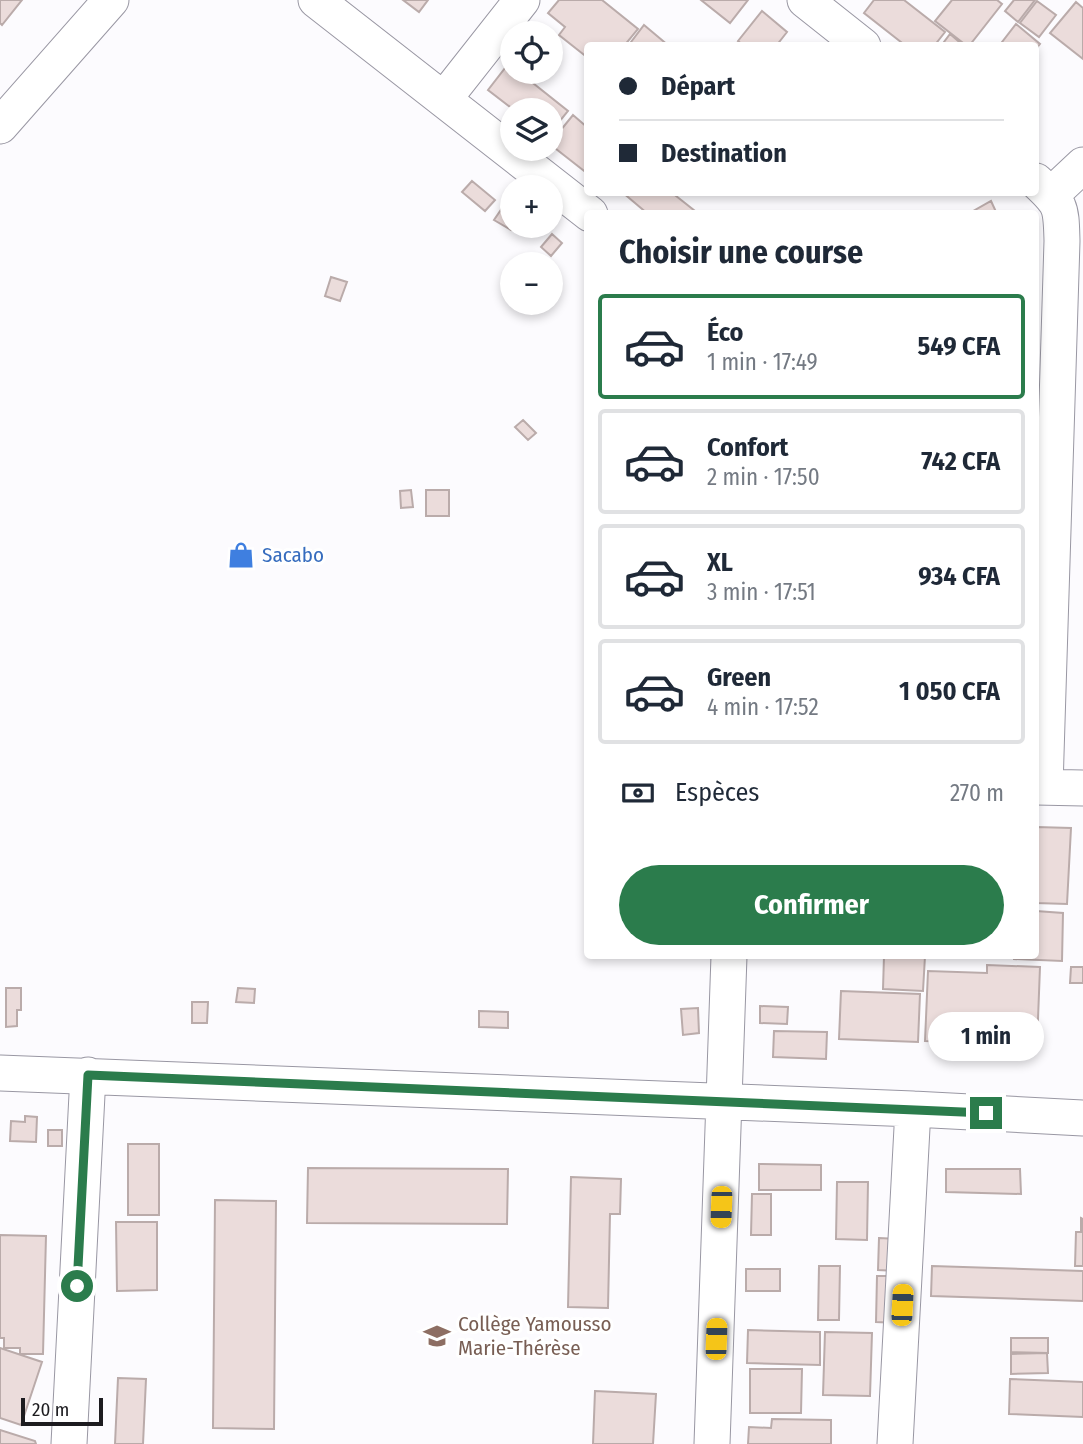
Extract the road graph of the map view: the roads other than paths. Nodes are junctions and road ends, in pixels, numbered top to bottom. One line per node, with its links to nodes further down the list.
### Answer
1 (111, 0): 7 (street)
2 (316, 0): 6 (street)
3 (522, 0): 6 (street)
4 (805, 0): 5 (street)
5 (858, 42)
6 (444, 99): 10 (street)
7 (0, 126)
8 (1083, 164): 9 (street)
9 (1053, 201): 11 (street)
10 (585, 210)
11 (1041, 787): 12 (street)
12 (1083, 788)
13 (729, 959): 16 (street)
14 (0, 1073): 15 (street)
15 (88, 1075): 16 (street); 19 (street)
16 (725, 1102): 17 (street); 20 (street)
17 (913, 1109): 18 (street); 21 (street)
18 (1083, 1118)
19 (69, 1444)
20 (712, 1444)
21 (895, 1444)

